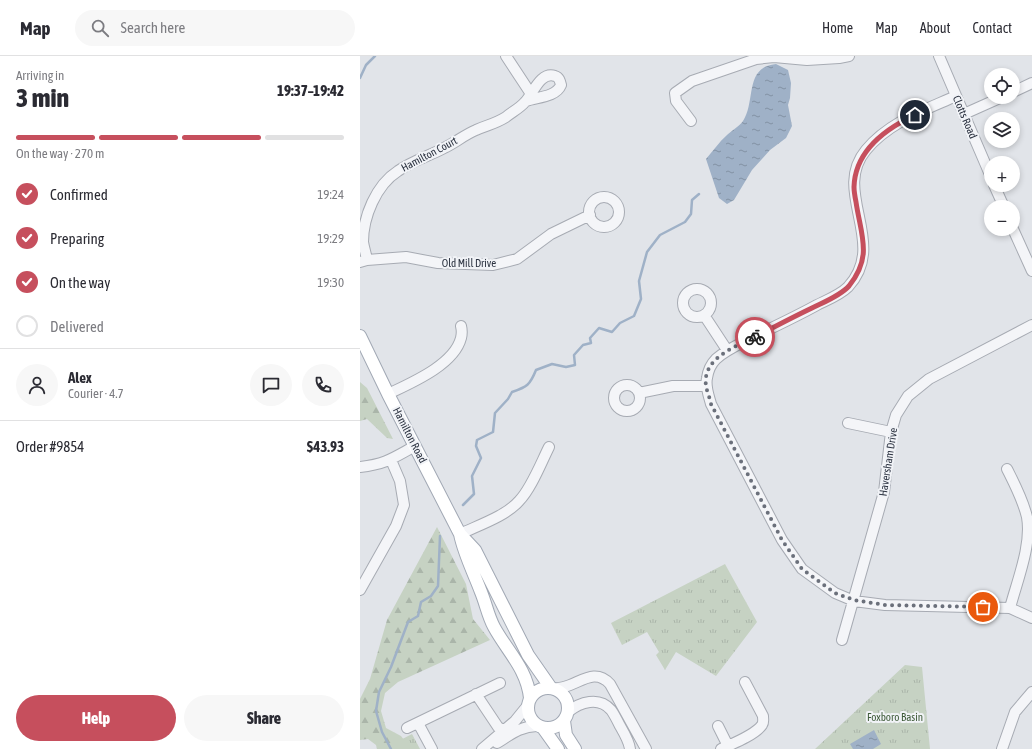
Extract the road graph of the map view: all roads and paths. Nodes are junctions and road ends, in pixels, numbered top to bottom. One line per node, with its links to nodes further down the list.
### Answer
1 (506, 56): 13 (street, Hamilton Court)
2 (849, 56): 9 (street)
3 (939, 56): 6 (street, Clotts Road)
4 (1032, 83): 5 (street)
5 (1020, 89)
6 (956, 96): 8 (street, Clotts Road); 19 (street)
7 (986, 104): 8 (street)
8 (964, 114): 10 (street, Clotts Road)
9 (690, 121)
10 (984, 161)
11 (590, 215): 13 (street, Old Mill Drive)
12 (1016, 236): 14 (street)
13 (364, 261)
14 (1032, 271)
15 (704, 315): 19 (street)
16 (1032, 325): 24 (street, Haversham Drive)
17 (461, 326): 22 (street)
18 (360, 336): 22 (main road, Hamilton Road)
19 (727, 350): 20 (street)
20 (706, 386): 21 (street); 32 (street)
21 (639, 393)
22 (388, 394): 25 (main road, Hamilton Road)
23 (848, 424): 24 (street)
24 (891, 432): 32 (street, Haversham Drive)
25 (415, 446): 27 (street); 30 (main road, Hamilton Road)
26 (549, 447): 30 (street)
27 (391, 460): 28 (street); 31 (street)
28 (360, 467)
29 (1007, 469): 33 (street)
30 (460, 534): 38 (main road, Hamilton Road); 41 (main road, Hamilton Road)
31 (360, 590)
32 (854, 600): 33 (street); 35 (street, Haversham Drive)
33 (1010, 608): 34 (street)
34 (1032, 618)
35 (842, 640)
36 (745, 682): 48 (street)
37 (500, 683): 40 (street)
38 (552, 688): 41 (main road); 42 (main road); 55 (street)
39 (1032, 692): 56 (street)
40 (476, 694): 43 (street); 47 (street)
41 (529, 701): 45 (main road); 47 (street)
42 (566, 717): 45 (main road); 53 (main road); 54 (street)
43 (418, 722): 46 (street); 49 (street)
44 (718, 726): 48 (street)
45 (540, 727): 51 (street); 52 (main road)
46 (408, 728)
47 (504, 730): 50 (street)
48 (725, 747)
49 (432, 749)
50 (482, 749)
51 (487, 749)
52 (558, 749)
53 (574, 749)
54 (630, 749)
55 (646, 749)
56 (1002, 749)

